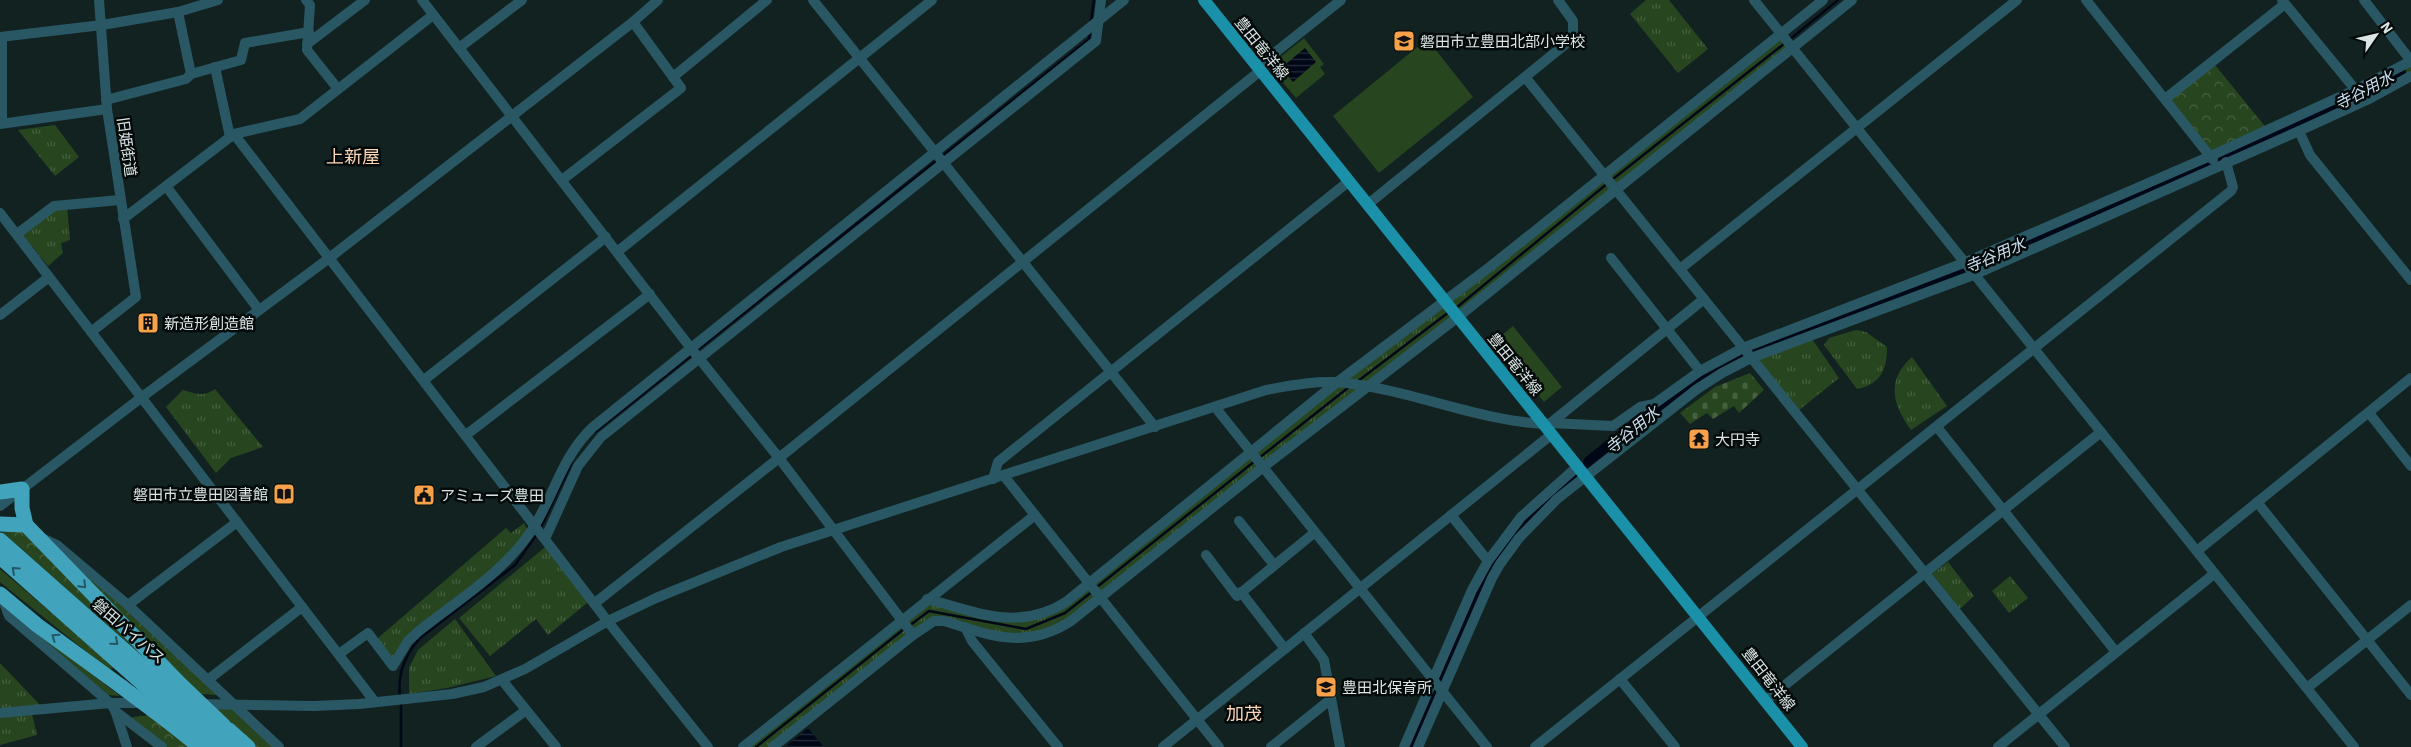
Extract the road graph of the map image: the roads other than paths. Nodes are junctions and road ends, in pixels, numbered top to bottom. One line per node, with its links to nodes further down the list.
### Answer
1 (99, 0): 27 (street, 旧姫街道)
2 (218, 0): 23 (street)
3 (306, 0): 28 (street)
4 (365, 0): 31 (street)
5 (422, 0): 24 (street)
6 (522, 0): 32 (street)
7 (767, 0): 41 (street)
8 (814, 0): 34 (street)
9 (932, 0): 34 (street)
10 (1101, 0): 25 (street)
11 (1124, 0): 25 (street)
12 (1204, 0): 37 (main road, 豊田竜洋線)
13 (1341, 0): 37 (street)
14 (1754, 0): 29 (street)
15 (1823, 0): 29 (street)
16 (1852, 0): 33 (street)
17 (2017, 0): 48 (street)
18 (2086, 0): 44 (street)
19 (2364, 0): 35 (street)
20 (654, 2): 26 (street)
21 (1563, 2): 39 (street)
22 (2283, 2): 43 (street); 44 (street)
23 (178, 12): 27 (street); 38 (street)
24 (433, 15): 32 (street); 42 (street)
25 (1100, 19): 51 (street); 53 (street)
26 (633, 22): 41 (street); 46 (street)
27 (102, 25): 30 (street); 45 (street, 旧姫街道)
28 (309, 32): 31 (street); 36 (street)
29 (1781, 34): 33 (street); 54 (street)
30 (1, 37): 47 (street)
31 (307, 44): 42 (street)
32 (459, 48): 46 (street)
33 (1793, 48): 48 (street); 58 (street)
34 (860, 58): 51 (street); 65 (street)
35 (2411, 61): 43 (street)
36 (215, 67): 38 (street); 50 (street)
37 (1259, 69): 56 (main road, 豊田竜洋線); 68 (street)
38 (191, 74): 45 (street)
39 (1525, 76): 54 (street); 60 (street)
40 (2411, 76): 43 (street)
41 (673, 77): 55 (street)
42 (338, 89): 50 (street)
43 (2360, 95): 49 (street); 52 (street)
44 (2165, 99): 52 (street)
45 (106, 104): 47 (street); 59 (street, 旧姫街道)
46 (512, 116): 55 (street); 67 (street)
47 (1, 123)
48 (1857, 127): 69 (street); 70 (street)
49 (2299, 132): 52 (street); 72 (street)
50 (232, 136): 57 (street); 67 (street)
51 (934, 152): 53 (street); 80 (street)
52 (2217, 161): 69 (street); 69 (street); 82 (street)
53 (943, 163): 68 (street); 83 (street)
54 (1604, 176): 58 (street); 75 (street)
55 (562, 180): 64 (street)
56 (1348, 182): 60 (main road, 豊田竜洋線); 85 (street)
57 (166, 186): 62 (street); 76 (street)
58 (1616, 190): 70 (street); 75 (street)
59 (120, 200): 62 (street, 旧姫街道); 63 (street)
60 (1367, 205): 75 (main road, 豊田竜洋線)
61 (0, 213): 63 (street)
62 (123, 219): 79 (street, 旧姫街道)
63 (17, 234): 71 (street)
64 (606, 237): 65 (street); 88 (street)
65 (617, 252): 73 (street)
66 (1611, 258): 78 (street)
67 (328, 259): 76 (street); 88 (street)
68 (1023, 263): 85 (street); 100 (street)
69 (1970, 268): 81 (street); 82 (street); 84 (street)
70 (1680, 269): 74 (street)
71 (49, 277): 77 (street); 79 (street)
72 (2411, 280)
73 (650, 294): 80 (street); 98 (street)
74 (1704, 299): 78 (street); 81 (street)
75 (1451, 309): 89 (street); 90 (street); 95 (main road, 豊田竜洋線)
76 (259, 310): 91 (street)
77 (0, 315)
78 (1667, 329): 86 (street); 95 (street)
79 (91, 332): 91 (street)
80 (690, 347): 83 (street); 118 (street)
81 (1744, 348): 84 (street); 86 (street)
82 (2034, 348): 96 (street); 97 (street)
83 (701, 358): 100 (street); 122 (street)
84 (1751, 358): 103 (street); 107 (street)
85 (1110, 371): 94 (street); 105 (street)
86 (1700, 371): 95 (street)
87 (2411, 378): 93 (street)
88 (424, 380): 98 (street)
89 (1336, 383): 90 (street); 92 (street); 99 (street)
90 (1368, 387): 95 (street); 102 (street)
91 (142, 397): 106 (street); 115 (street)
92 (1215, 407): 94 (street); 99 (street)
93 (2368, 413): 101 (street); 109 (street)
94 (1155, 427): 104 (street)
95 (1548, 427): 103 (main road, 豊田竜洋線); 113 (street)
96 (1937, 427): 107 (street); 111 (street)
97 (2101, 432): 111 (street); 124 (street)
98 (466, 436): 118 (street)
99 (1250, 453): 102 (street); 131 (street)
100 (780, 458): 119 (street); 137 (street)
101 (2411, 466)
102 (1262, 468): 120 (street); 135 (street)
103 (1582, 471): 127 (street); 142 (main road, 豊田竜洋線); 156 (street)
104 (1004, 476): 105 (street); 112 (street)
105 (993, 478): 119 (street)
106 (22, 489): 108 (highway); 110 (street); 117 (highway)
107 (1858, 490): 129 (street); 142 (street)
108 (0, 492)
109 (2257, 502): 124 (street); 148 (street)
110 (0, 506)
111 (2002, 512): 129 (street); 150 (street)
112 (1035, 515): 131 (street); 136 (street)
113 (1451, 515): 127 (street); 132 (street)
114 (1239, 521): 128 (street)
115 (237, 522): 138 (street); 140 (street)
116 (0, 524): 117 (highway)
117 (26, 525): 121 (highway)
118 (535, 525): 122 (street); 151 (street)
119 (833, 530): 143 (street); 144 (street)
120 (1314, 533): 128 (street); 132 (street)
121 (38, 537): 138 (street); 155 (highway, one-way to 155)
122 (545, 538): 137 (street)
123 (0, 540): 155 (highway, 磐田バイパス, one-way to 155)
124 (2197, 551): 130 (street)
125 (1206, 555): 133 (street)
126 (0, 556): 168 (highway, 磐田バイパス, one-way to 126, bridge)
127 (1488, 562): 156 (street)
128 (1274, 566): 133 (street)
129 (1925, 574): 160 (street); 166 (street)
130 (2214, 574): 150 (street); 157 (street)
131 (1089, 584): 135 (street); 141 (street)
132 (1359, 589): 147 (street); 156 (street)
133 (1241, 592): 149 (street)
134 (1, 594): 163 (street); 171 (highway, one-way to 134, bridge)
135 (1101, 598): 145 (street); 167 (street)
136 (927, 599): 141 (street); 143 (street)
137 (595, 602): 144 (street)
138 (128, 605): 152 (street)
139 (2411, 605): 148 (street)
140 (302, 607): 151 (street); 152 (street)
141 (961, 608): 145 (street)
142 (1698, 616): 153 (street); 160 (main road, 豊田竜洋線)
143 (901, 619): 146 (street); 179 (street)
144 (608, 621): 154 (street); 178 (street)
145 (960, 626): 146 (street); 181 (street)
146 (913, 634): 180 (street)
147 (1304, 634): 149 (street); 159 (street)
148 (2367, 640): 157 (street); 158 (street)
149 (1285, 649): 167 (street)
150 (2116, 652): 166 (street)
151 (339, 654): 161 (street)
152 (209, 679): 162 (street)
153 (1620, 679): 189 (street); 190 (street)
154 (502, 680): 161 (street); 164 (street)
155 (172, 685): 168 (highway, 磐田バイパス, bridge); 174 (highway, bridge)
156 (1437, 686): 186 (street); 187 (street); 188 (street)
157 (2307, 688): 194 (street)
158 (2411, 695)
159 (1331, 699): 184 (street); 185 (street)
160 (1765, 701): 191 (main road, 豊田竜洋線)
161 (375, 702): 162 (street)
162 (234, 704): 163 (street); 175 (street)
163 (112, 707): 165 (street); 169 (street); 170 (street)
164 (525, 711): 176 (street); 177 (street)
165 (0, 713)
166 (2039, 714): 192 (street); 193 (street)
167 (1197, 720): 182 (street); 183 (street)
168 (201, 726): 172 (highway, 磐田バイパス); 173 (highway, 磐田バイパス)
169 (127, 747)
170 (162, 747)
171 (200, 747)
172 (216, 747)
173 (234, 747)
174 (248, 747)
175 (279, 747)
176 (476, 747)
177 (556, 747)
178 (708, 747)
179 (743, 747)
180 (773, 747)
181 (1058, 747)
182 (1163, 747)
183 (1219, 747)
184 (1271, 747)
185 (1340, 747)
186 (1404, 747)
187 (1418, 747)
188 (1487, 747)
189 (1535, 747)
190 (1675, 747)
191 (1802, 747)
192 (1998, 747)
193 (2066, 747)
194 (2354, 747)

